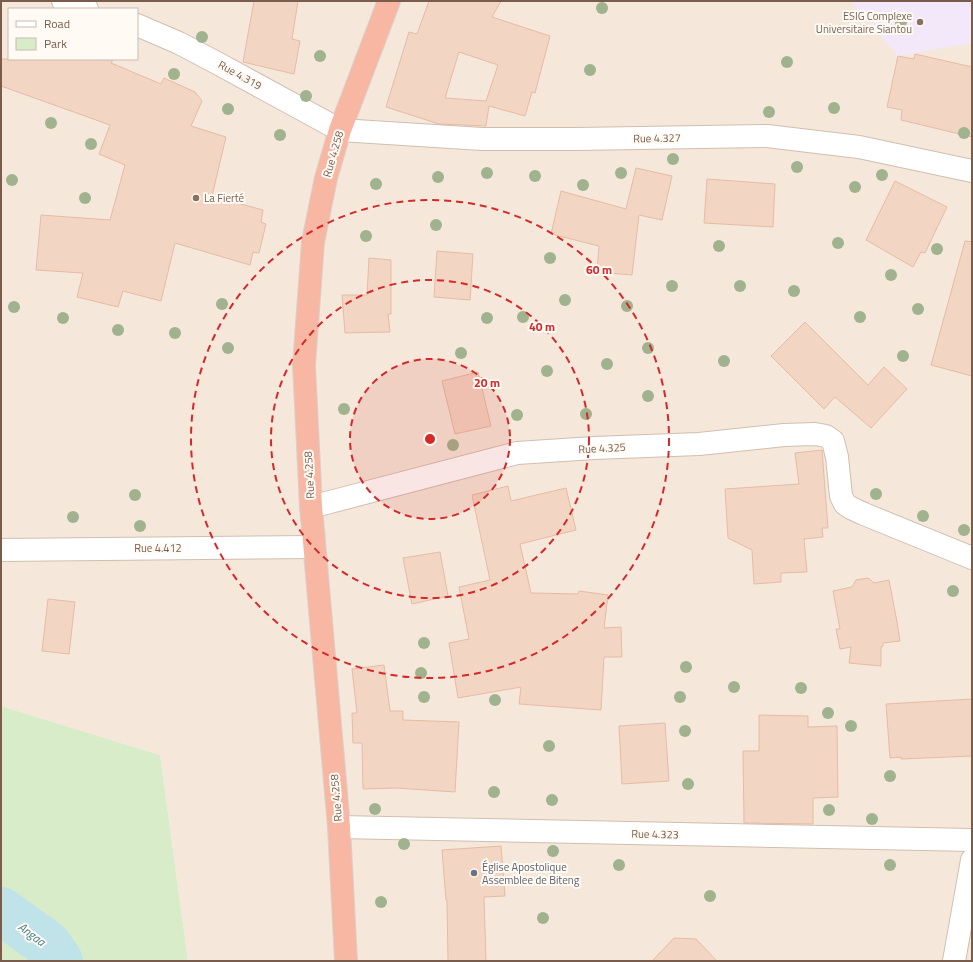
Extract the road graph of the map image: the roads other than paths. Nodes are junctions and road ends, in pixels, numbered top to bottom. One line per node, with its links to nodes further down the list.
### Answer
1 (63, 1): 3 (street)
2 (389, 1): 5 (highway, Rue 4.258)
3 (84, 8)
4 (138, 26): 5 (street, Rue 4.319)
5 (340, 130): 6 (street, Rue 4.327); 7 (highway, Rue 4.258)
6 (972, 171)
7 (311, 507): 8 (highway, Rue 4.258); 10 (street, Rue 4.325)
8 (314, 547): 9 (street, Rue 4.412); 11 (highway, Rue 4.258)
9 (1, 550)
10 (972, 558)
11 (339, 827): 12 (street, Rue 4.323); 14 (highway, Rue 4.258)
12 (972, 840)
13 (972, 860): 15 (street)
14 (346, 961)
15 (954, 961)

